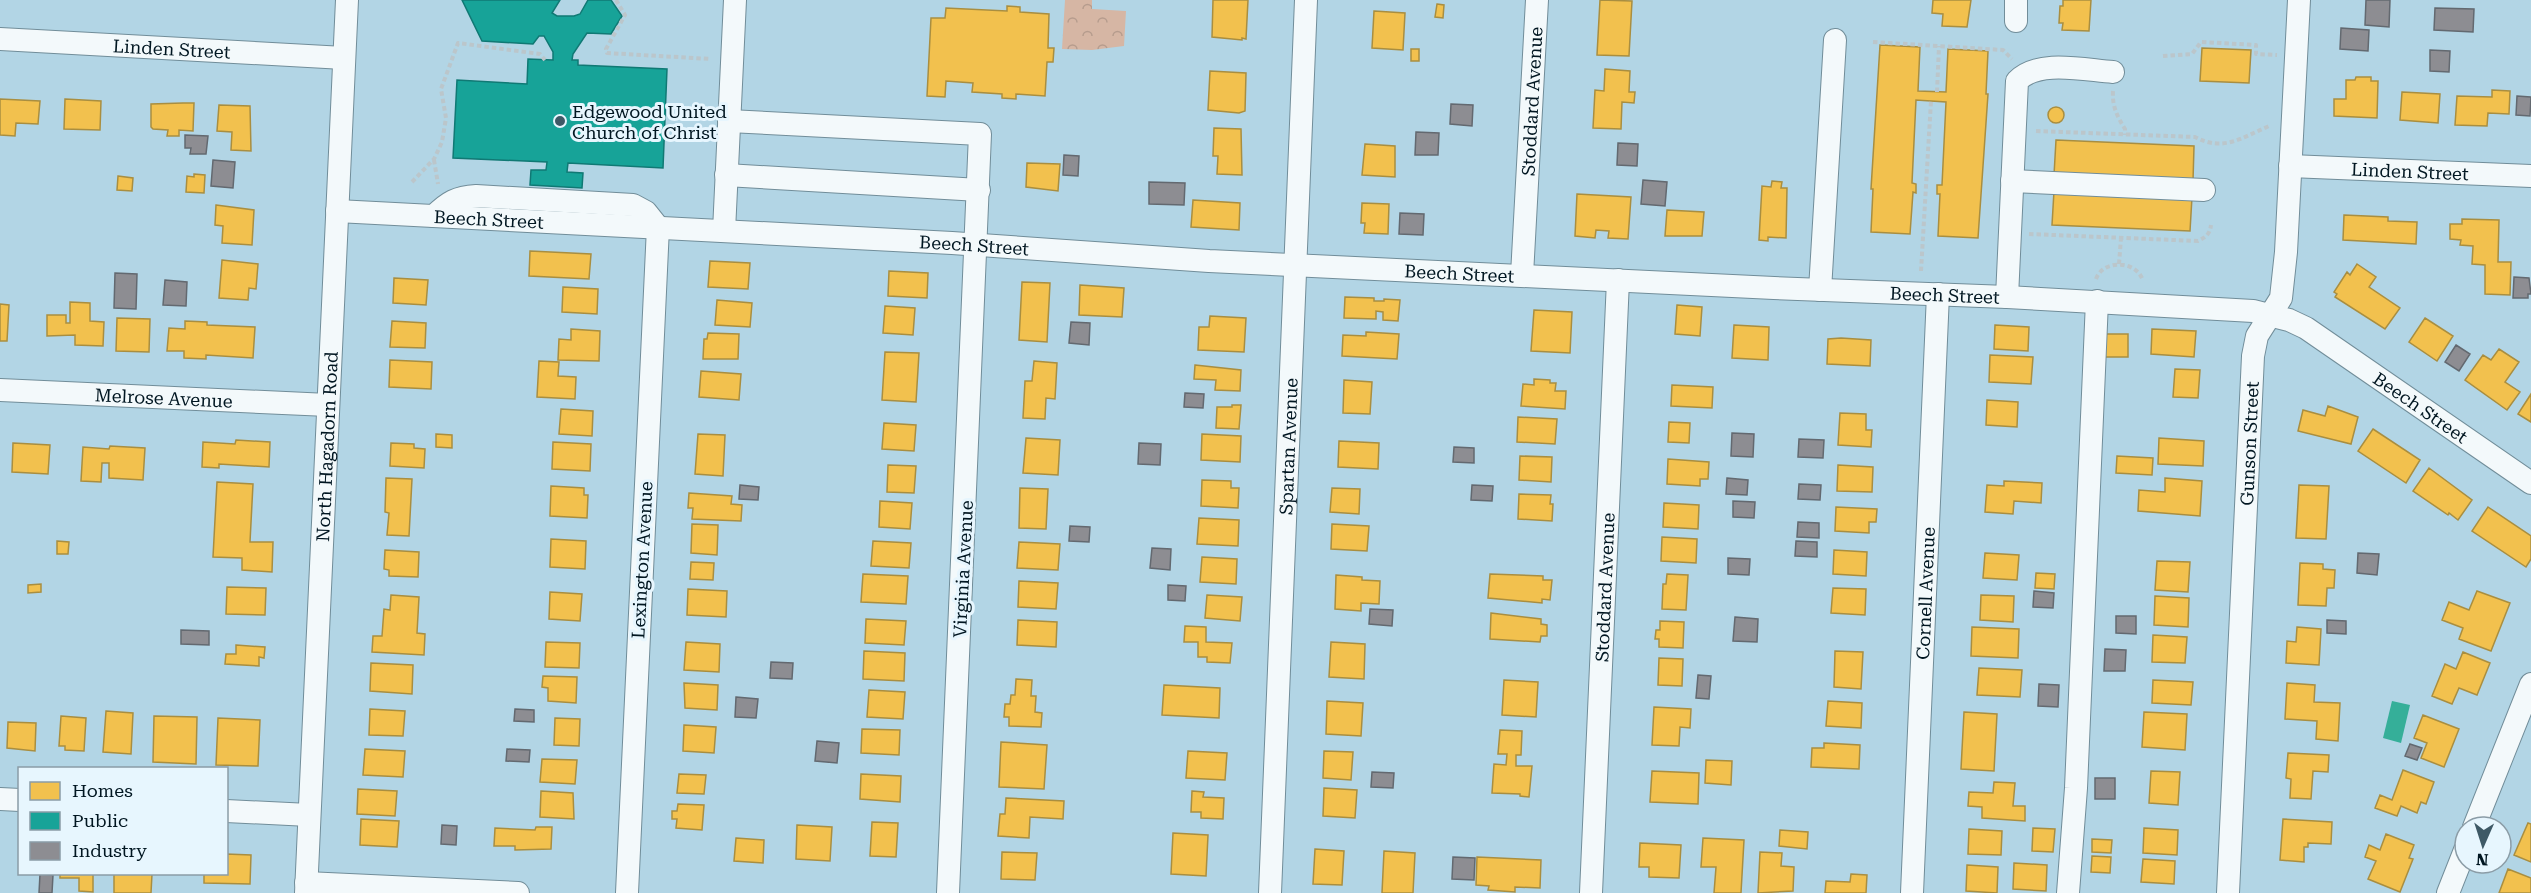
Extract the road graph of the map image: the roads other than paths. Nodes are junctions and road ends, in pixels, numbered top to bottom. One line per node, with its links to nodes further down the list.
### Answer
1 (347, 0): 8 (street, North Hagadorn Road)
2 (735, 0): 10 (street)
3 (1306, 0): 21 (street, Spartan Avenue)
4 (1537, 0): 22 (street, Stoddard Avenue)
5 (2299, 0): 11 (street, Gunson Street)
6 (0, 39): 8 (street, Linden Street)
7 (1835, 40): 24 (street)
8 (344, 58): 17 (street, North Hagadorn Road)
9 (2114, 72): 14 (street)
10 (729, 122): 12 (street); 15 (street, Virginia Avenue)
11 (2290, 166): 13 (street, Linden Street); 28 (street, Gunson Street)
12 (726, 175): 15 (street); 19 (street)
13 (2531, 176)
14 (2012, 181): 16 (street); 26 (street)
15 (979, 190): 20 (street, Virginia Avenue)
16 (2204, 190)
17 (337, 211): 18 (street, Beech Street); 30 (street, North Hagadorn Road)
18 (658, 227): 19 (street, Beech Street); 41 (street, Lexington Avenue)
19 (724, 231): 20 (street, Beech Street)
20 (977, 244): 21 (street, Beech Street); 42 (street, Virginia Avenue)
21 (1296, 265): 22 (street, Beech Street); 43 (street, Spartan Avenue)
22 (1522, 275): 23 (street, Beech Street)
23 (1618, 280): 24 (street, Beech Street); 44 (street, Stoddard Avenue)
24 (1820, 290): 25 (street, Beech Street)
25 (1938, 294): 26 (street, Beech Street); 45 (street, Cornell Avenue)
26 (2007, 297): 27 (street, Beech Street)
27 (2097, 302): 28 (street, Beech Street); 46 (street)
28 (2272, 315): 31 (street, Beech Street); 47 (street, Gunson Street)
29 (0, 390): 30 (street, Melrose Avenue)
30 (328, 405): 36 (street, North Hagadorn Road)
31 (2531, 483)
32 (2531, 684): 37 (street)
33 (0, 799): 34 (street)
34 (18, 800)
35 (228, 811): 36 (street)
36 (309, 815): 39 (street, North Hagadorn Road)
37 (2479, 815)
38 (2455, 875): 48 (street)
39 (306, 888): 40 (street)
40 (518, 893)
41 (627, 893)
42 (948, 893)
43 (1270, 893)
44 (1591, 893)
45 (1911, 893)
46 (2068, 893)
47 (2228, 893)
48 (2448, 893)

